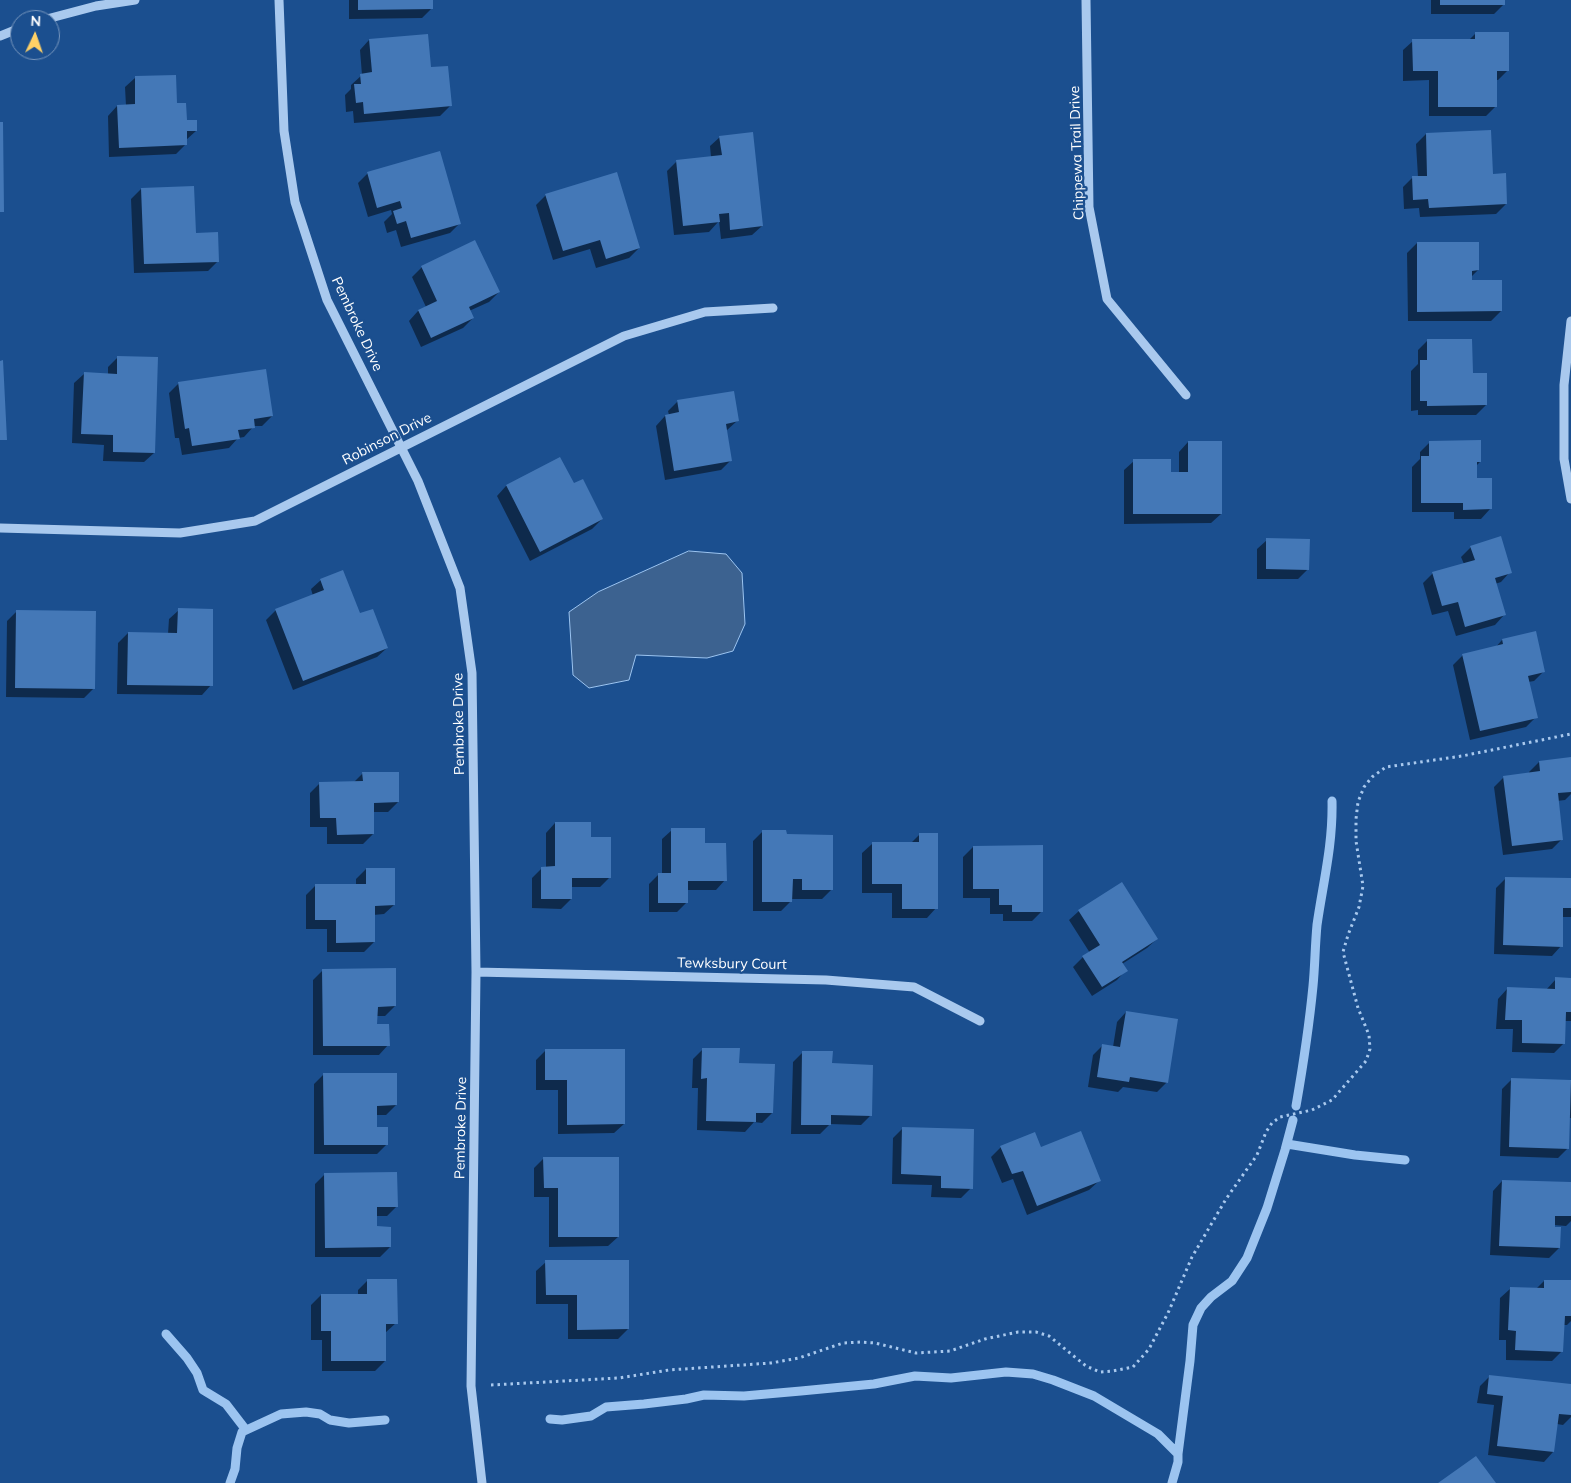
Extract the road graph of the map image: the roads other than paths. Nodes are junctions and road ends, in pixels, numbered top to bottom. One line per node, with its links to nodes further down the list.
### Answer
1 (134, 0): 4 (street)
2 (279, 0): 8 (street, Pembroke Drive)
3 (1086, 0): 7 (street, Chippewa Trail Drive)
4 (60, 16)
5 (772, 308): 8 (street, Robinson Drive)
6 (1571, 321): 9 (street)
7 (1186, 395)
8 (402, 447): 10 (street, Robinson Drive); 11 (street, Pembroke Drive)
9 (1571, 499)
10 (0, 528)
11 (476, 972): 12 (street, Tewksbury Court); 13 (street, Pembroke Drive)
12 (980, 1021)
13 (482, 1483)

